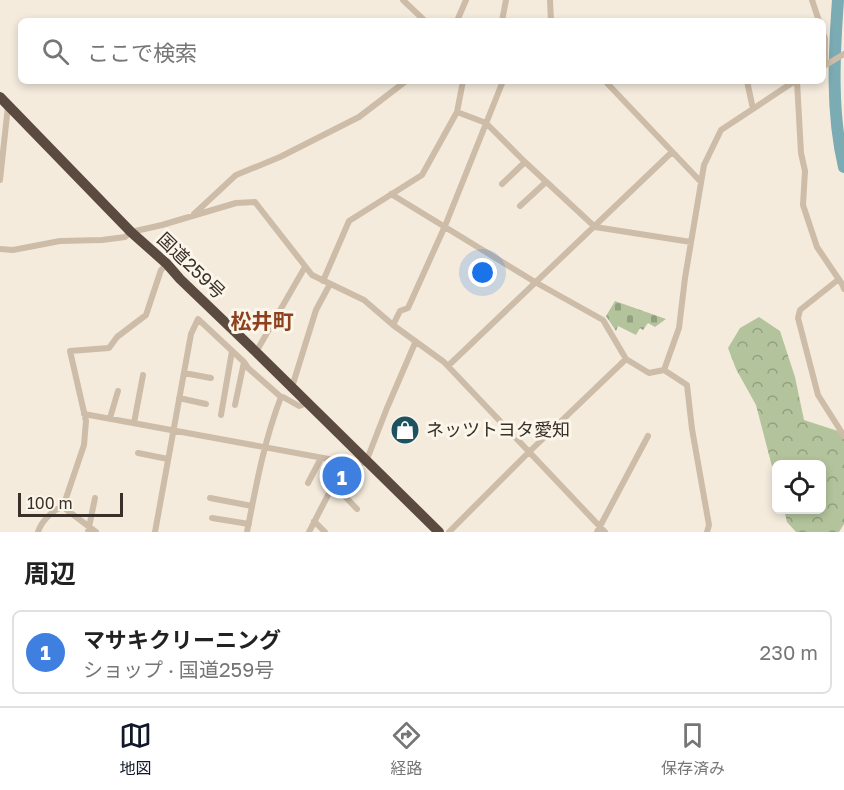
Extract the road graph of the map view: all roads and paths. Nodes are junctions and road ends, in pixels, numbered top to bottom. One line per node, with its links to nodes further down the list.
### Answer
1 (403, 0): 6 (street)
2 (466, 0): 7 (street)
3 (506, 0): 8 (street)
4 (550, 0): 9 (street)
5 (812, 0): 10 (street)
6 (422, 18)
7 (458, 18)
8 (503, 18)
9 (551, 18)
10 (818, 18)
11 (844, 54): 12 (street)
12 (826, 64)
13 (402, 84): 33 (street)
14 (462, 84): 23 (street)
15 (502, 84): 24 (street)
16 (608, 84): 25 (street)
17 (748, 84): 22 (street)
18 (791, 84): 22 (street)
19 (796, 84): 41 (street)
20 (0, 97): 21 (highway, 国道259号)
21 (8, 106): 27 (street); 36 (highway, 国道259号)
22 (753, 109): 29 (street)
23 (457, 112): 24 (street); 31 (street)
24 (486, 123): 26 (street); 34 (street)
25 (672, 152): 29 (street); 35 (street)
26 (525, 162): 28 (street); 30 (street)
27 (0, 180)
28 (546, 182): 32 (street); 35 (street)
29 (701, 182): 37 (street)
30 (502, 184)
31 (391, 194): 34 (street); 42 (street)
32 (520, 207)
33 (192, 217): 36 (street); 40 (street)
34 (445, 226): 43 (street); 45 (street)
35 (595, 227): 37 (street); 43 (street)
36 (131, 232): 38 (street); 39 (highway, 国道259号)
37 (691, 242): 52 (street)
38 (0, 249)
39 (166, 264): 48 (highway, 国道259号); 63 (street)
40 (305, 267): 42 (street); 48 (street)
41 (839, 279): 44 (street); 69 (street)
42 (326, 282): 45 (street); 56 (street)
43 (535, 282): 49 (street); 51 (street)
44 (844, 289)
45 (393, 326): 46 (street)
46 (415, 343): 51 (street); 76 (street)
47 (232, 351): 50 (street); 53 (street); 64 (street)
48 (256, 352): 56 (highway, 国道259号)
49 (626, 359): 52 (street); 71 (street)
50 (244, 362): 58 (street); 62 (street)
51 (448, 366): 71 (street)
52 (664, 370): 97 (street)
53 (184, 373): 55 (street); 59 (street)
54 (143, 375): 66 (street)
55 (211, 378)
56 (292, 387): 60 (highway, 国道259号)
57 (118, 391): 65 (street)
58 (281, 397): 60 (street); 70 (street)
59 (180, 398): 61 (street); 67 (street)
60 (307, 403): 76 (highway, 国道259号)
61 (206, 404)
62 (235, 405)
63 (84, 414): 65 (street); 82 (street)
64 (221, 415)
65 (110, 418): 66 (street)
66 (134, 423): 67 (street)
67 (174, 430): 70 (street); 74 (street)
68 (648, 436): 88 (street)
69 (844, 436)
70 (264, 447): 73 (street); 81 (street)
71 (530, 452): 88 (street); 96 (street)
72 (138, 453): 74 (street)
73 (321, 458): 75 (street); 77 (street)
74 (168, 459): 91 (street)
75 (345, 462): 76 (street); 78 (street)
76 (366, 462): 95 (highway, 国道259号)
77 (308, 483)
78 (333, 484): 83 (street); 85 (street)
79 (95, 498): 87 (street)
80 (210, 498): 81 (street)
81 (252, 506): 86 (street)
82 (63, 507): 87 (street); 89 (street)
83 (357, 508)
84 (212, 518): 86 (street)
85 (314, 521): 93 (street); 94 (street)
86 (249, 524): 92 (street)
87 (89, 530): 90 (street)
88 (601, 530)
89 (38, 532)
90 (96, 532)
91 (155, 532)
92 (247, 532)
93 (309, 532)
94 (325, 532)
95 (439, 532)
96 (449, 532)
97 (707, 532)

